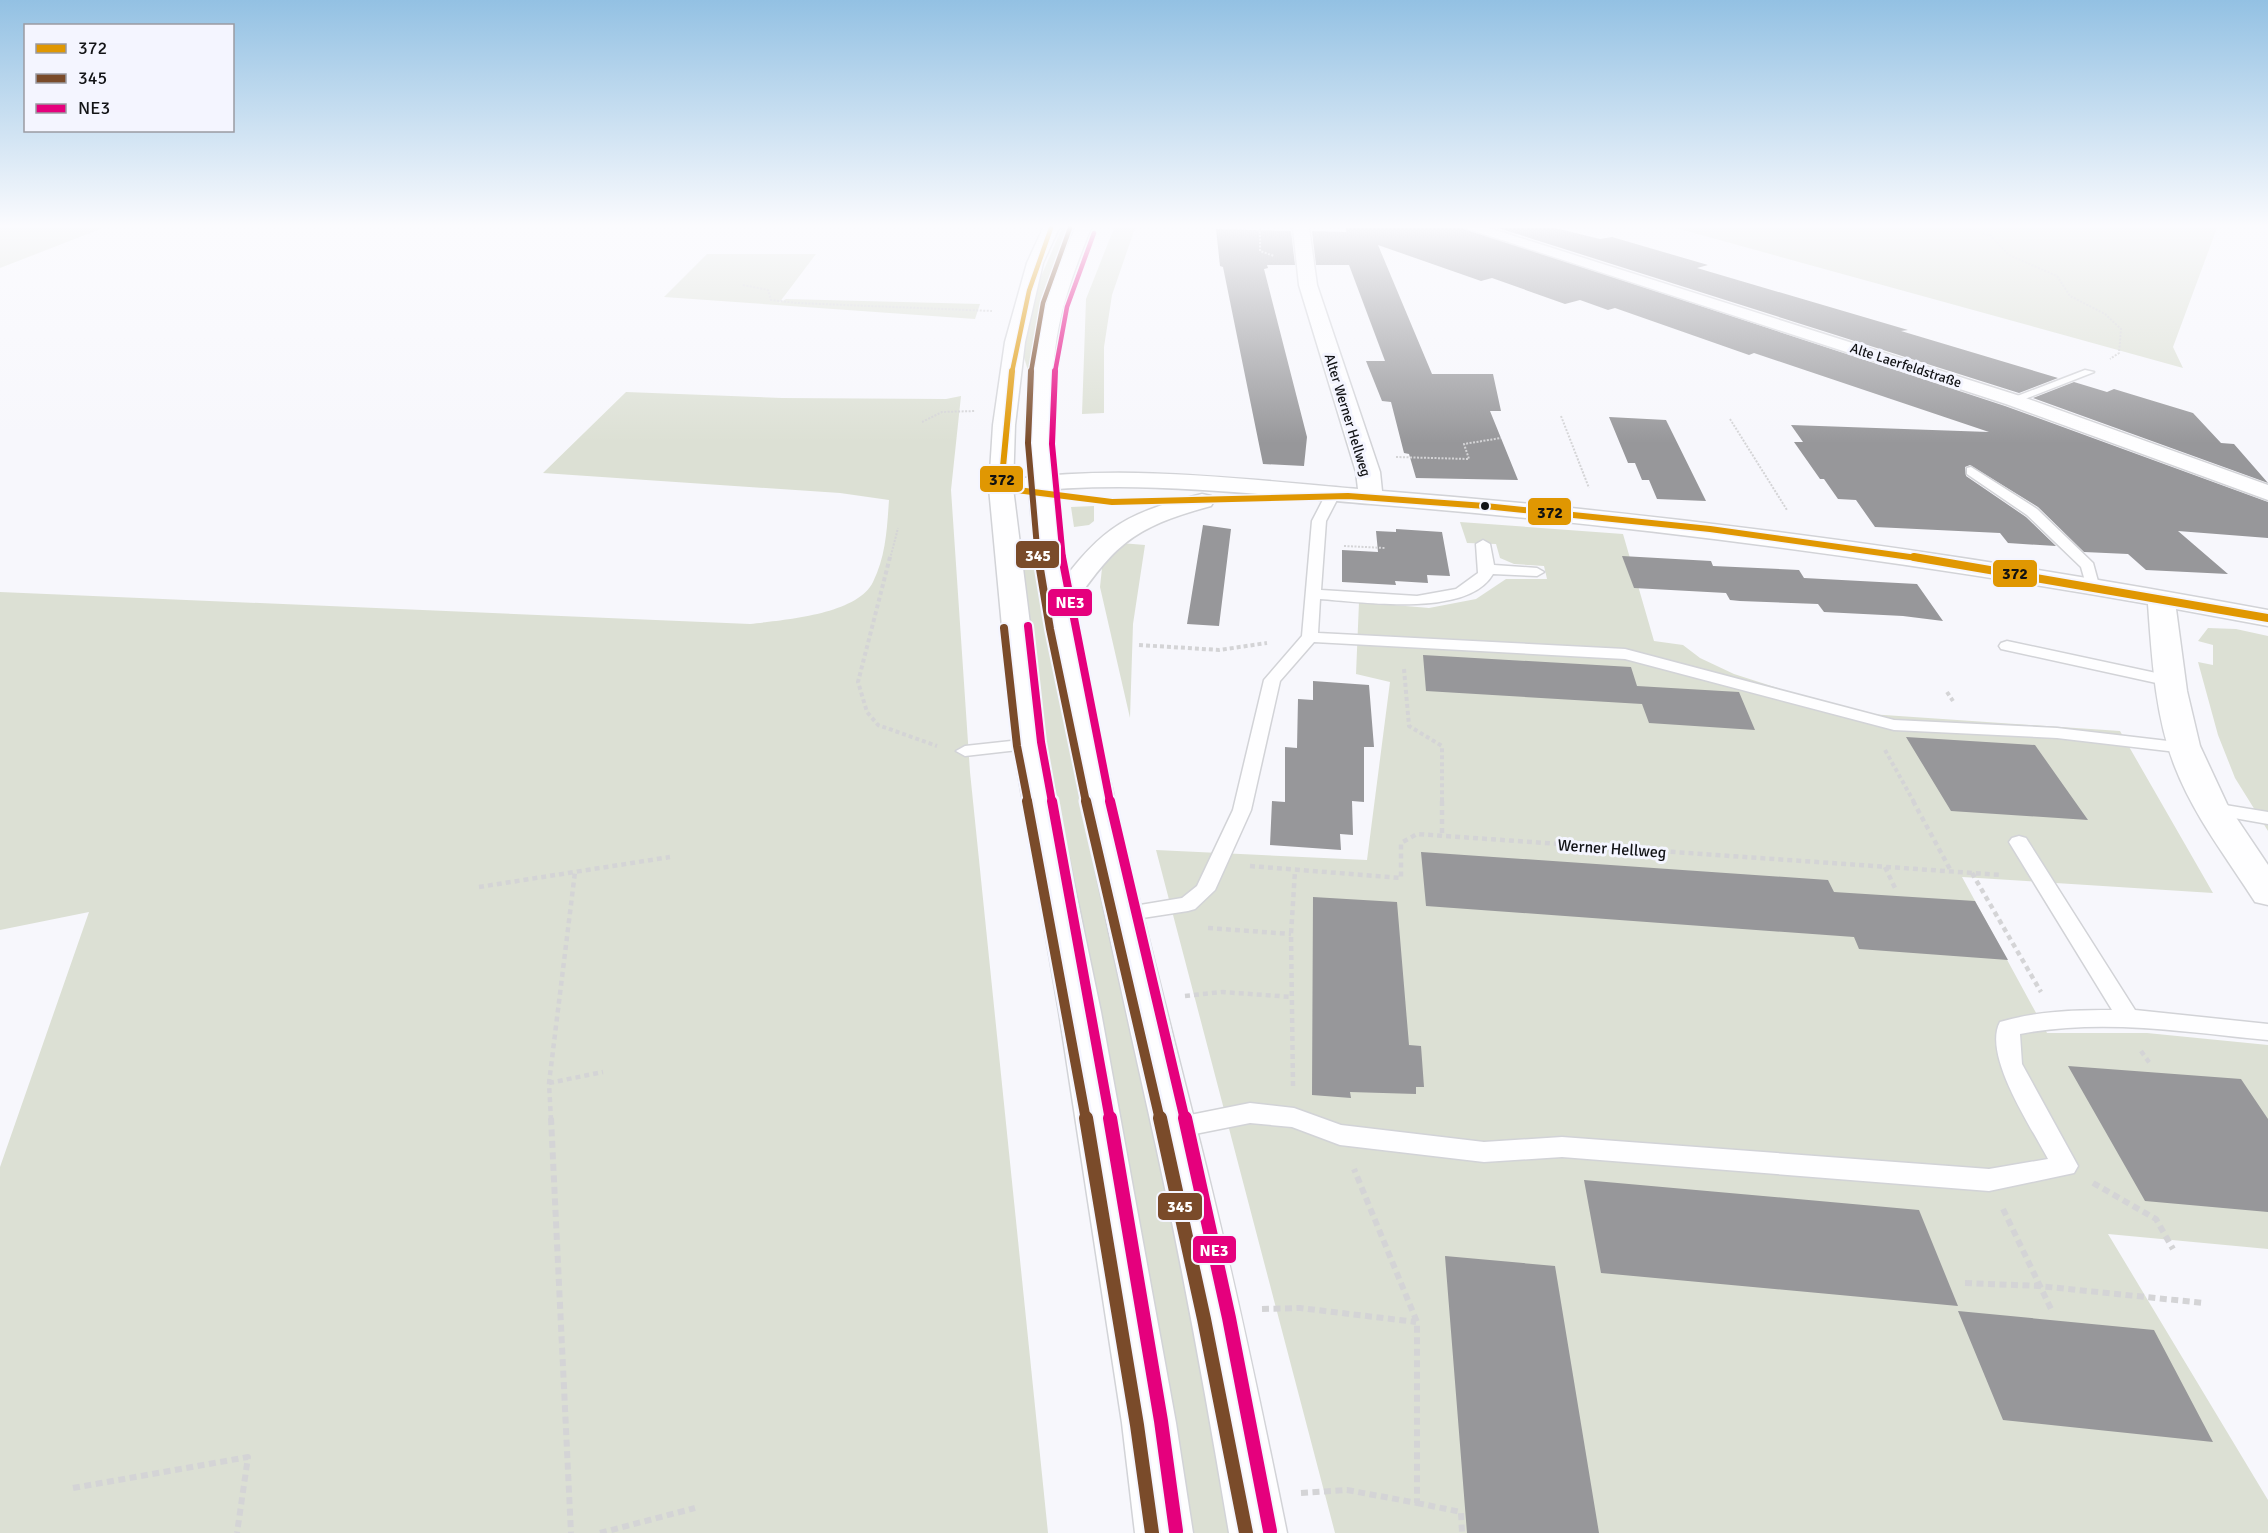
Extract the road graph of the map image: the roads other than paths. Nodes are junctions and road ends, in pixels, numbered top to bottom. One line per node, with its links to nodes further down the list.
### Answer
1 (1026, 300): 8 (street)
2 (1057, 300): 9 (street)
3 (1313, 300): 12 (street, Alter Werner Hellweg)
4 (1697, 300): 6 (street, Alte Laerfeldstraße)
5 (2089, 372): 6 (lane)
6 (2013, 400): 10 (street, Alte Laerfeldstraße)
7 (1971, 471): 17 (lane)
8 (1001, 488): 9 (street); 25 (street)
9 (1044, 489): 11 (street); 13 (street); 20 (street)
10 (2268, 493)
11 (1333, 494): 12 (street); 13 (street); 18 (lane)
12 (1371, 497): 17 (street)
13 (1202, 501): 20 (street)
14 (1483, 544): 15 (lane)
15 (1487, 569): 16 (lane); 18 (lane)
16 (1537, 572)
17 (2092, 585): 19 (street)
18 (1313, 594): 22 (lane)
19 (2161, 597): 21 (street); 24 (street)
20 (1058, 608): 32 (street)
21 (2268, 618)
22 (1310, 637): 26 (lane); 32 (lane)
23 (2007, 646): 24 (lane)
24 (2170, 681): 26 (street)
25 (1029, 744): 27 (lane); 37 (street)
26 (2185, 748): 28 (street)
27 (965, 751)
28 (2213, 809): 29 (lane); 31 (street)
29 (2268, 818)
30 (2019, 842): 33 (lane)
31 (2268, 893)
32 (1123, 914): 35 (street)
33 (2128, 1018): 34 (lane); 35 (lane)
34 (2268, 1032)
35 (1175, 1128): 36 (street)
36 (1254, 1515)
37 (1164, 1533)

